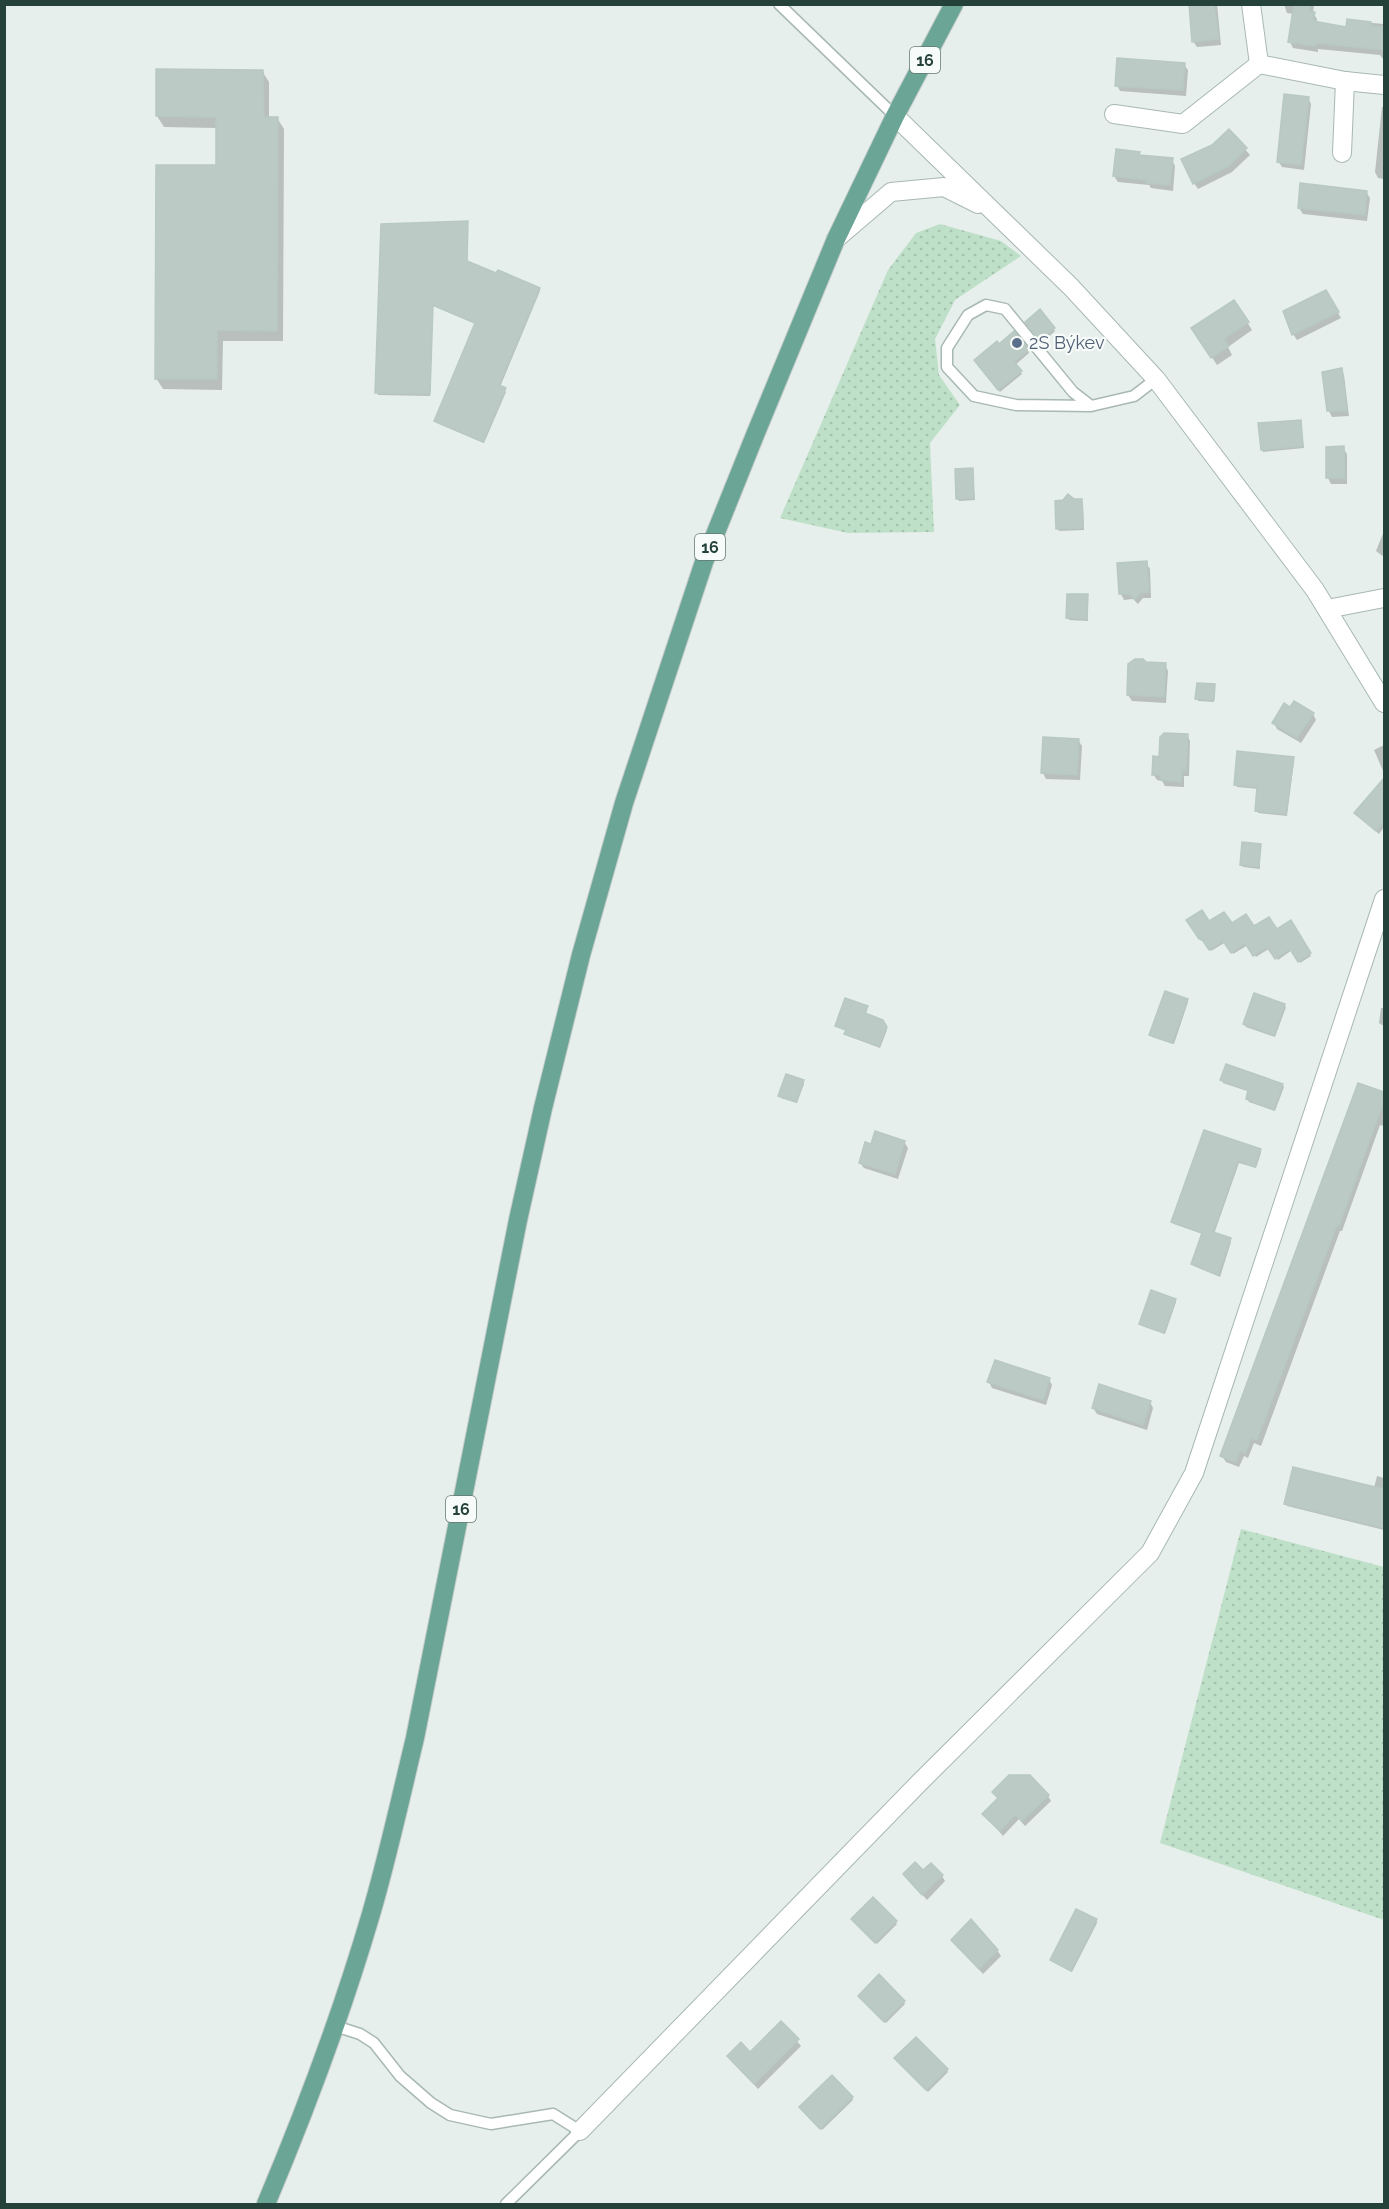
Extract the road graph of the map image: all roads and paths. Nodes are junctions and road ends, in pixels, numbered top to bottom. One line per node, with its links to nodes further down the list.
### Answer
1 (779, 4): 8 (lane)
2 (954, 4): 8 (main road, 16)
3 (1251, 4): 4 (street)
4 (1259, 64): 5 (street); 7 (street)
5 (1345, 81): 6 (street); 9 (street)
6 (1384, 85)
7 (1114, 114)
8 (895, 116): 10 (street); 11 (main road, 16)
9 (1342, 153)
10 (995, 213): 11 (street); 12 (street)
11 (836, 239): 18 (main road, 16)
12 (1156, 379): 13 (lane); 15 (street)
13 (1091, 406): 13 (lane)
14 (1384, 598): 15 (street)
15 (1327, 609): 16 (street)
16 (1384, 703)
17 (1384, 898): 19 (street)
18 (335, 2026): 19 (lane); 20 (main road, 16)
19 (580, 2131): 21 (lane)
20 (266, 2205)
21 (506, 2205)

